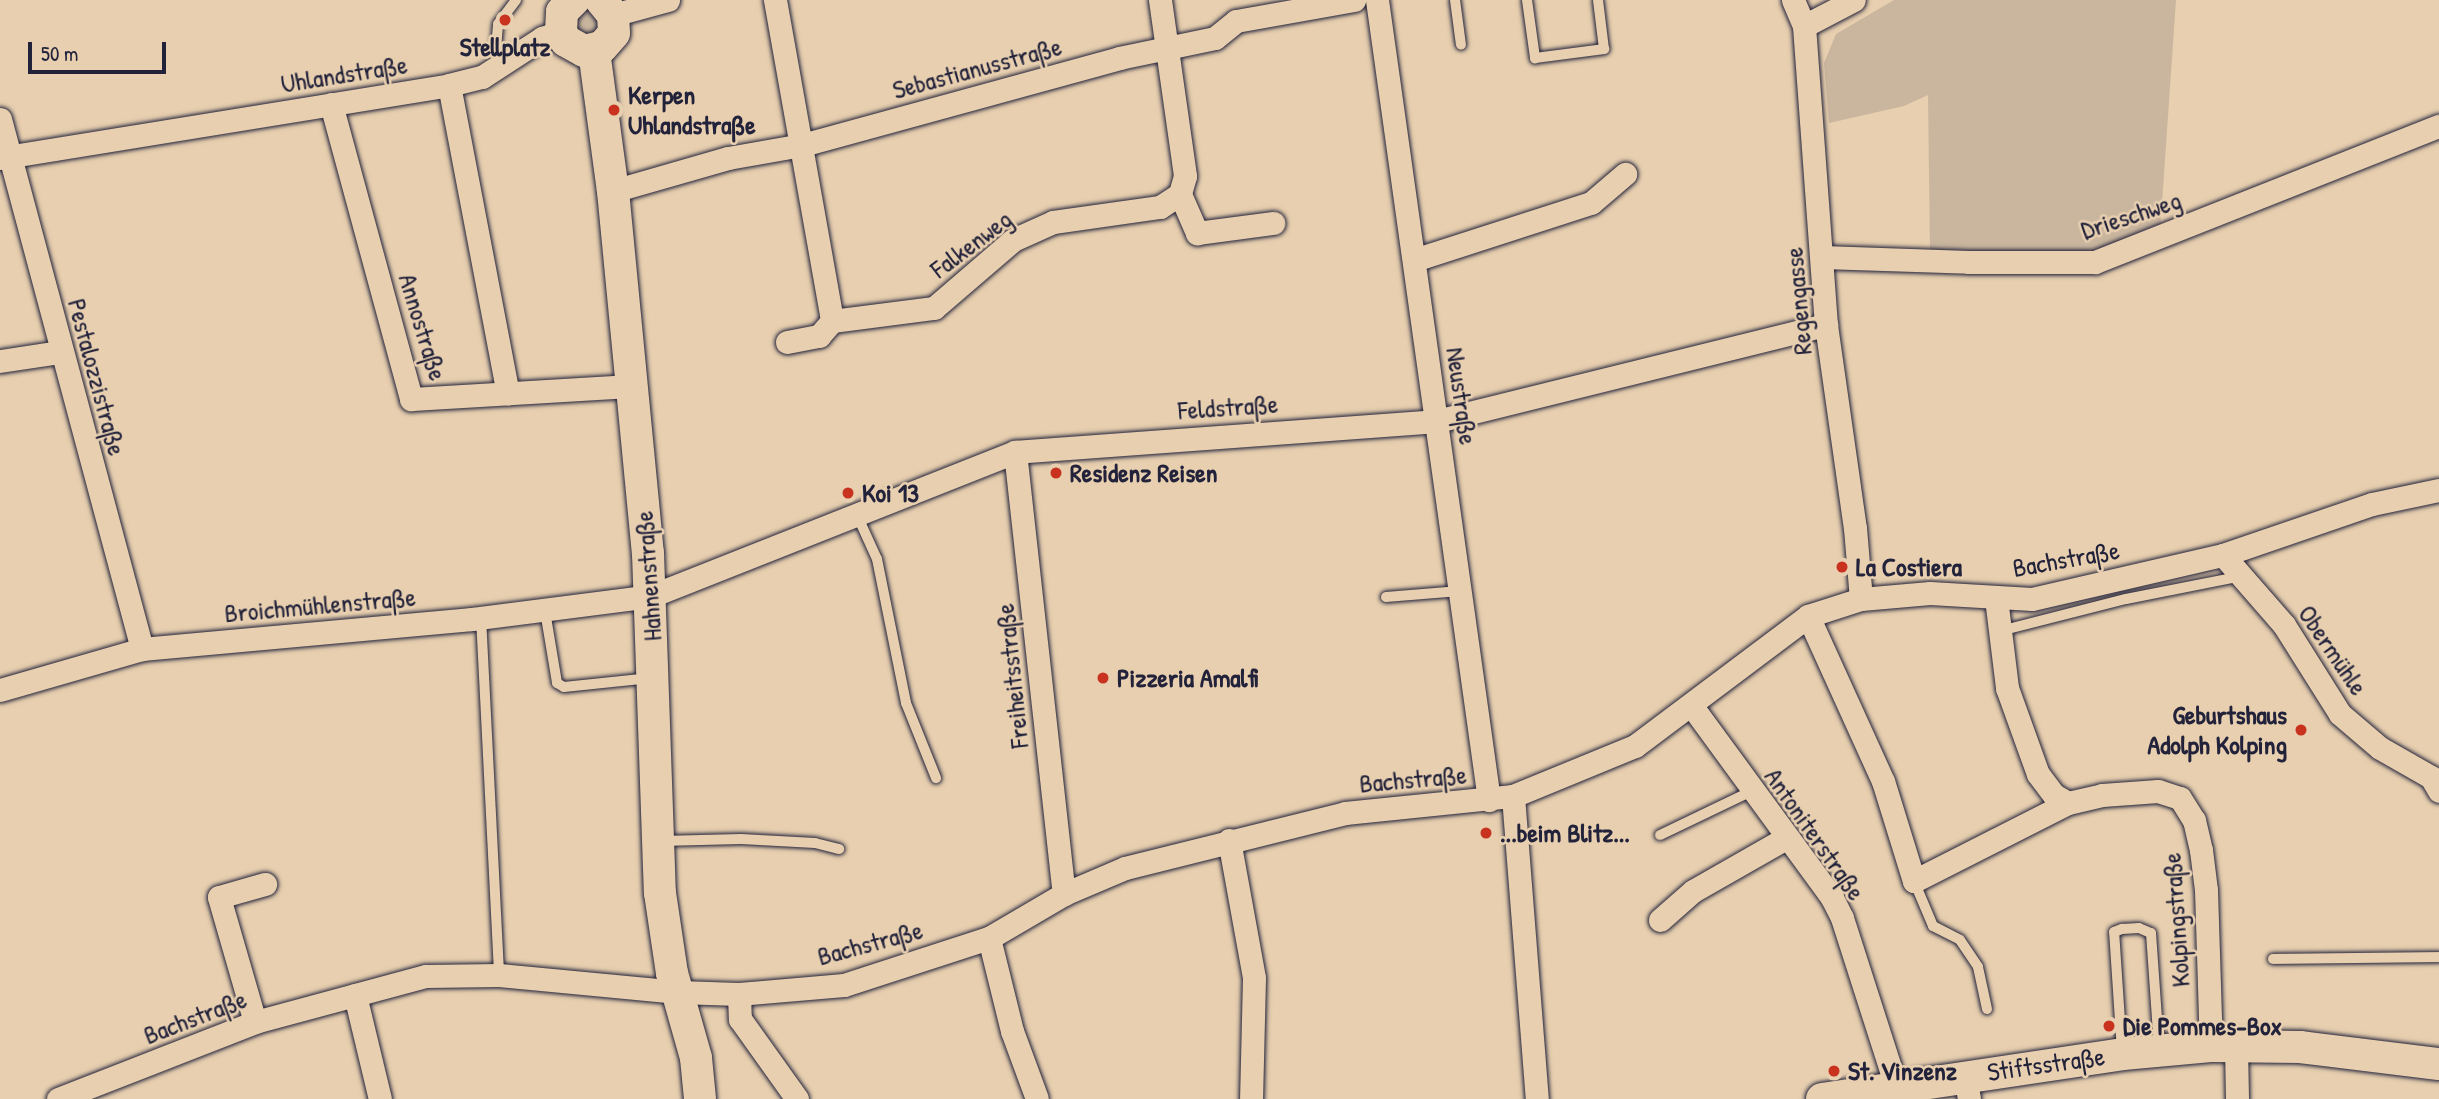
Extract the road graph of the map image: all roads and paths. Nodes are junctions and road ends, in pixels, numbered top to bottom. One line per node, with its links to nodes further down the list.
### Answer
1 (516, 0): 19 (lane)
2 (574, 0): 15 (main road)
3 (668, 0): 13 (street)
4 (775, 0): 24 (street)
5 (1160, 0): 17 (street)
6 (1354, 0): 17 (street, Sebastianusstraße)
7 (1377, 0): 31 (street, Neustraße)
8 (1455, 0): 16 (lane)
9 (1527, 0): 10 (lane)
10 (1598, 0)
11 (1793, 0): 14 (street, Regengasse)
12 (1854, 0): 14 (street)
13 (607, 7): 18 (main road)
14 (1804, 26): 30 (street, Regengasse)
15 (561, 32): 18 (main road); 19 (street, Uhlandstraße)
16 (1461, 45)
17 (1167, 48): 24 (street, Sebastianusstraße); 28 (street)
18 (594, 51): 27 (main road, Hahnenstraße)
19 (503, 63): 20 (street, Uhlandstraße)
20 (449, 85): 21 (street, Uhlandstraße); 38 (street)
21 (331, 104): 25 (street, Uhlandstraße); 38 (street, Annostraße)
22 (0, 120): 25 (street, Pestalozzistraße)
23 (2439, 126): 30 (street, Drieschweg)
24 (802, 145): 27 (street, Sebastianusstraße); 32 (street)
25 (6, 157): 35 (street, Pestalozzistraße)
26 (1625, 174): 31 (street)
27 (613, 191): 37 (main road, Hahnenstraße)
28 (1180, 194): 29 (street); 32 (street, Falkenweg)
29 (1272, 223)
30 (1822, 257): 33 (street, Regengasse)
31 (1414, 260): 39 (street, Neustraße)
32 (832, 321): 34 (street, Falkenweg)
33 (1826, 325): 39 (street, Feldstraße); 49 (street, Regengasse)
34 (787, 342)
35 (60, 352): 36 (street); 54 (street, Pestalozzistraße)
36 (0, 361)
37 (632, 386): 38 (street, Annostraße); 46 (main road, Hahnenstraße)
38 (508, 393)
39 (1437, 421): 40 (street, Feldstraße); 45 (street, Neustraße)
40 (1015, 452): 42 (street, Feldstraße); 71 (street, Freiheitsstraße)
41 (2439, 490): 43 (street, Bachstraße)
42 (857, 515): 46 (street, Feldstraße); 58 (lane)
43 (2223, 555): 44 (street, Obermühle); 48 (street, Bachstraße)
44 (2242, 576): 53 (lane); 60 (street, Obermühle)
45 (1460, 590): 47 (lane); 62 (street, Neustraße)
46 (650, 596): 50 (street, Broichmühlenstraße); 55 (main road, Hahnenstraße)
47 (1386, 597)
48 (1996, 598): 49 (street, Bachstraße); 53 (street)
49 (1861, 599): 51 (street, Bachstraße)
50 (545, 611): 52 (street, Broichmühlenstraße); 55 (lane)
51 (1808, 616): 57 (street, Bachstraße); 69 (street)
52 (481, 617): 54 (street, Broichmühlenstraße); 76 (lane)
53 (2000, 631): 63 (street)
54 (142, 649): 56 (street, Broichmühlenstraße)
55 (654, 678): 67 (main road, Hahnenstraße)
56 (0, 690)
57 (1690, 705): 59 (street, Antoniterstraße); 61 (street, Bachstraße)
58 (936, 778)
59 (1752, 791): 64 (lane); 65 (street, Antoniterstraße)
60 (2439, 791)
61 (1513, 796): 62 (street, Bachstraße); 94 (street)
62 (1489, 800): 66 (street, Bachstraße)
63 (2068, 803): 69 (street, Kolpingstraße); 82 (street, Kolpingstraße)
64 (1660, 835)
65 (1786, 838): 72 (street); 86 (street, Antoniterstraße)
66 (1229, 840): 71 (street, Bachstraße); 93 (street)
67 (658, 841): 68 (lane); 77 (main road, Hahnenstraße)
68 (839, 849)
69 (1914, 881): 80 (lane)
70 (265, 884): 81 (street)
71 (1064, 894): 73 (street, Bachstraße)
72 (1660, 920)
73 (989, 938): 78 (street, Bachstraße); 92 (street)
74 (2439, 957): 75 (lane)
75 (2273, 958)
76 (499, 975): 77 (street, Bachstraße); 79 (street, Bachstraße)
77 (678, 992): 78 (street, Bachstraße); 90 (main road, Hahnenstraße)
78 (739, 994): 91 (street)
79 (355, 995): 81 (street, Bachstraße); 89 (street)
80 (1987, 1009)
81 (255, 1022): 88 (street, Bachstraße)
82 (2223, 1046): 83 (main road, Stiftsstraße); 85 (main road, Stiftsstraße); 96 (street, Kolpingstraße)
83 (2159, 1050): 84 (main road, Stiftsstraße); 84 (lane)
84 (2123, 1054): 87 (main road, Stiftsstraße)
85 (2439, 1064)
86 (1896, 1086): 87 (main road, Stiftsstraße); 95 (main road, Stiftsstraße)
87 (1967, 1088)
88 (58, 1099)
89 (380, 1099)
90 (700, 1099)
91 (797, 1099)
92 (1037, 1099)
93 (1251, 1099)
94 (1537, 1099)
95 (1822, 1099)
96 (2237, 1099)

